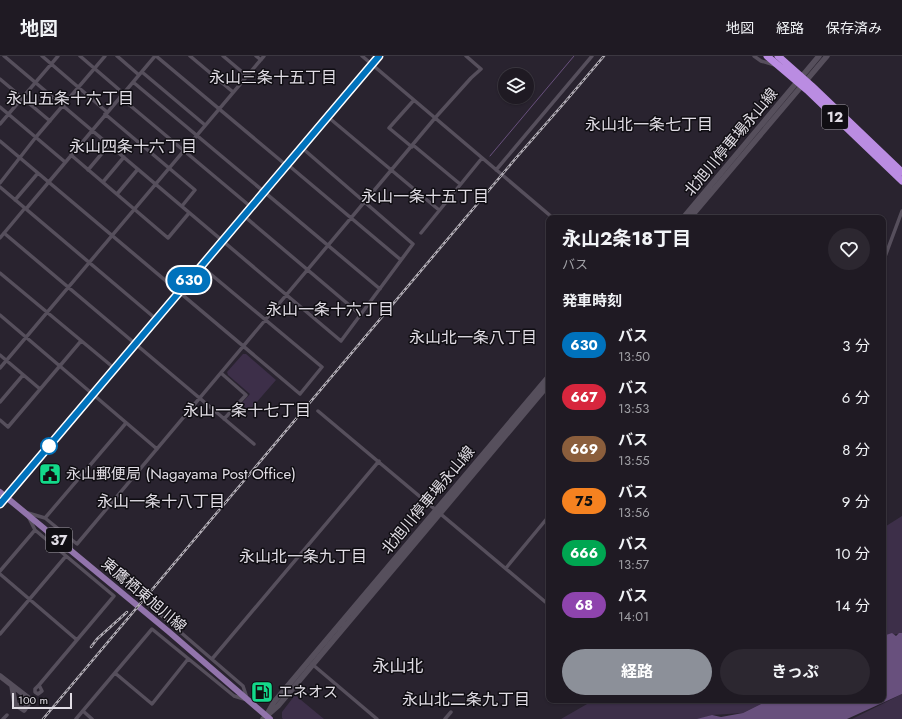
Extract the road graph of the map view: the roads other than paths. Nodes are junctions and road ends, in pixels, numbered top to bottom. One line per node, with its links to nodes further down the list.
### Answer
1 (4, 56): 20 (street)
2 (42, 56): 23 (street)
3 (58, 56): 23 (street)
4 (80, 56): 25 (street)
5 (105, 56): 25 (street)
6 (117, 56): 26 (street)
7 (155, 56): 26 (street); 40 (street)
8 (190, 56): 33 (street)
9 (223, 56): 27 (street)
10 (256, 56): 21 (street)
11 (264, 56): 21 (street)
12 (362, 56): 24 (street)
13 (379, 56): 24 (highway)
14 (466, 56): 44 (street)
15 (592, 56): 66 (street)
16 (754, 56): 22 (street)
17 (767, 56): 22 (highway, 12)
18 (819, 56): 29 (main road)
19 (827, 56): 29 (main road)
20 (9, 58): 31 (street)
21 (261, 60): 27 (street)
22 (780, 60): 29 (highway, 12)
23 (51, 64): 31 (street); 32 (street)
24 (372, 64): 37 (street); 43 (highway)
25 (94, 68): 32 (street); 34 (street)
26 (140, 73): 30 (street); 47 (street)
27 (247, 76): 33 (street)
28 (0, 79): 36 (street)
29 (802, 81): 67 (highway, 12); 69 (highway, 12); 88 (main road, 北旭川停車場永山線); 89 (main road, 北旭川停車場永山線)
30 (133, 82): 34 (street); 49 (street)
31 (35, 83): 36 (street); 38 (street)
32 (79, 87): 38 (street); 41 (street)
33 (233, 92): 40 (street)
34 (123, 93): 35 (street)
35 (120, 97): 41 (street); 55 (street)
36 (22, 98): 42 (street); 45 (street)
37 (414, 100): 44 (street); 53 (street)
38 (63, 106): 45 (street); 48 (street)
39 (0, 107): 42 (street)
40 (219, 109): 47 (street); 61 (street)
41 (106, 113): 48 (street); 62 (street)
42 (9, 114): 46 (street); 50 (street)
43 (328, 116): 54 (highway); 65 (street)
44 (436, 118): 53 (street); 59 (street)
45 (50, 121): 50 (street)
46 (0, 124)
47 (205, 125): 49 (street)
48 (92, 130): 52 (street); 56 (street)
49 (197, 135): 55 (street); 76 (street)
50 (36, 137): 58 (street); 60 (street)
51 (0, 141): 58 (street)
52 (109, 145): 57 (street); 64 (street)
53 (412, 146): 65 (street); 74 (street)
54 (301, 147): 61 (highway); 79 (street)
55 (184, 151): 62 (street); 81 (street)
56 (71, 155): 60 (street); 64 (street)
57 (124, 157): 63 (street); 71 (street)
58 (20, 158): 68 (street); 72 (street)
59 (482, 158): 66 (street); 74 (street)
60 (65, 162): 70 (street)
61 (286, 165): 76 (highway); 92 (street)
62 (170, 167): 73 (street); 80 (street)
63 (138, 169): 73 (street); 77 (street)
64 (88, 170): 71 (street)
65 (392, 170): 79 (street); 84 (street)
66 (496, 170): 87 (street)
67 (902, 172)
68 (38, 173): 70 (street); 78 (street)
69 (902, 180)
70 (49, 182): 82 (street); 95 (street)
71 (103, 182): 77 (street)
72 (0, 183)
73 (155, 184): 80 (street); 83 (street)
74 (460, 184): 84 (street)
75 (0, 187): 78 (street)
76 (264, 191): 81 (highway); 98 (street)
77 (117, 194): 83 (street)
78 (15, 200): 82 (street)
79 (365, 203): 92 (street); 100 (street)
80 (182, 206): 86 (street)
81 (251, 207): 90 (highway)
82 (26, 209): 93 (street); 101 (street)
83 (134, 209): 86 (street); 95 (street)
84 (439, 210): 94 (street)
85 (902, 211): 91 (street)
86 (189, 213): 97 (street)
87 (549, 215)
88 (685, 215)
89 (692, 215)
90 (243, 216): 97 (highway); 103 (street)
91 (901, 217): 99 (street)
92 (352, 219): 98 (street); 100 (street)
93 (4, 233): 96 (street); 105 (street)
94 (421, 234)
95 (112, 235): 101 (street); 107 (street)
96 (0, 238)
97 (222, 240): 102 (highway); 108 (street)
98 (329, 245): 103 (street); 106 (street)
99 (886, 254)
100 (401, 260): 106 (street)
101 (90, 262): 105 (street); 112 (street)
102 (201, 266): 107 (highway); 113 (street)
103 (308, 270): 108 (street); 111 (street)
104 (0, 273): 109 (street)
105 (68, 287): 109 (street); 116 (street)
106 (380, 289): 111 (street)
107 (179, 292): 112 (highway); 117 (street)
108 (287, 295): 111 (street); 113 (street)
109 (47, 312): 114 (street); 115 (street)
110 (0, 315): 114 (street)
111 (361, 315)
112 (156, 319): 116 (highway)
113 (265, 321): 117 (street); 117 (street)
114 (26, 337): 119 (street); 120 (street)
115 (81, 341): 120 (street); 122 (street)
116 (135, 344): 122 (highway); 129 (street)
117 (243, 346): 123 (street)
118 (0, 355): 119 (street)
119 (7, 361): 121 (street); 124 (street)
120 (60, 365): 127 (street); 128 (street)
121 (0, 368)
122 (114, 368): 128 (highway)
123 (221, 373): 129 (street); 133 (street)
124 (23, 375): 127 (street); 130 (street)
125 (546, 380): 141 (main road, 北旭川停車場永山線)
126 (546, 387): 141 (main road, 北旭川停車場永山線)
127 (40, 389): 132 (street)
128 (93, 394): 134 (street); 139 (highway)
129 (200, 398): 133 (street); 136 (street)
130 (0, 402)
131 (318, 410): 137 (street)
132 (0, 420)
133 (224, 420): 135 (street)
134 (126, 423): 136 (street); 143 (street)
135 (254, 444)
136 (157, 449): 143 (street)
137 (379, 461): 141 (street); 156 (street)
138 (0, 492): 139 (main road, 東鷹栖東旭川線 / 37)
139 (6, 496): 140 (highway); 142 (main road, 東鷹栖東旭川線 / 37)
140 (0, 504)
141 (438, 511): 147 (street); 157 (main road, 北旭川停車場永山線)
142 (25, 512): 143 (street); 145 (street); 162 (main road, 東鷹栖東旭川線 / 37)
143 (44, 518)
144 (546, 520): 147 (street)
145 (35, 530): 146 (street); 148 (street)
146 (66, 556): 150 (street); 154 (street)
147 (506, 568): 151 (street)
148 (0, 571)
149 (0, 574): 150 (street)
150 (29, 599): 153 (street); 154 (street)
151 (546, 602)
152 (149, 605): 156 (street)
153 (0, 634)
154 (77, 640): 160 (street)
155 (188, 659): 158 (street); 158 (street); 162 (street)
156 (212, 659): 162 (street)
157 (310, 663): 166 (main road, 北旭川停車場永山線); 170 (street)
158 (115, 673): 163 (street)
159 (0, 676): 161 (main road)
160 (39, 685)
161 (12, 686)
162 (247, 699): 166 (main road, 東鷹栖東旭川線 / 37)
163 (83, 711): 168 (street); 169 (street)
164 (451, 712): 171 (street)
165 (7, 715): 167 (street)
166 (267, 718)
167 (3, 719)
168 (76, 719)
169 (92, 719)
170 (377, 719)
171 (445, 719)

